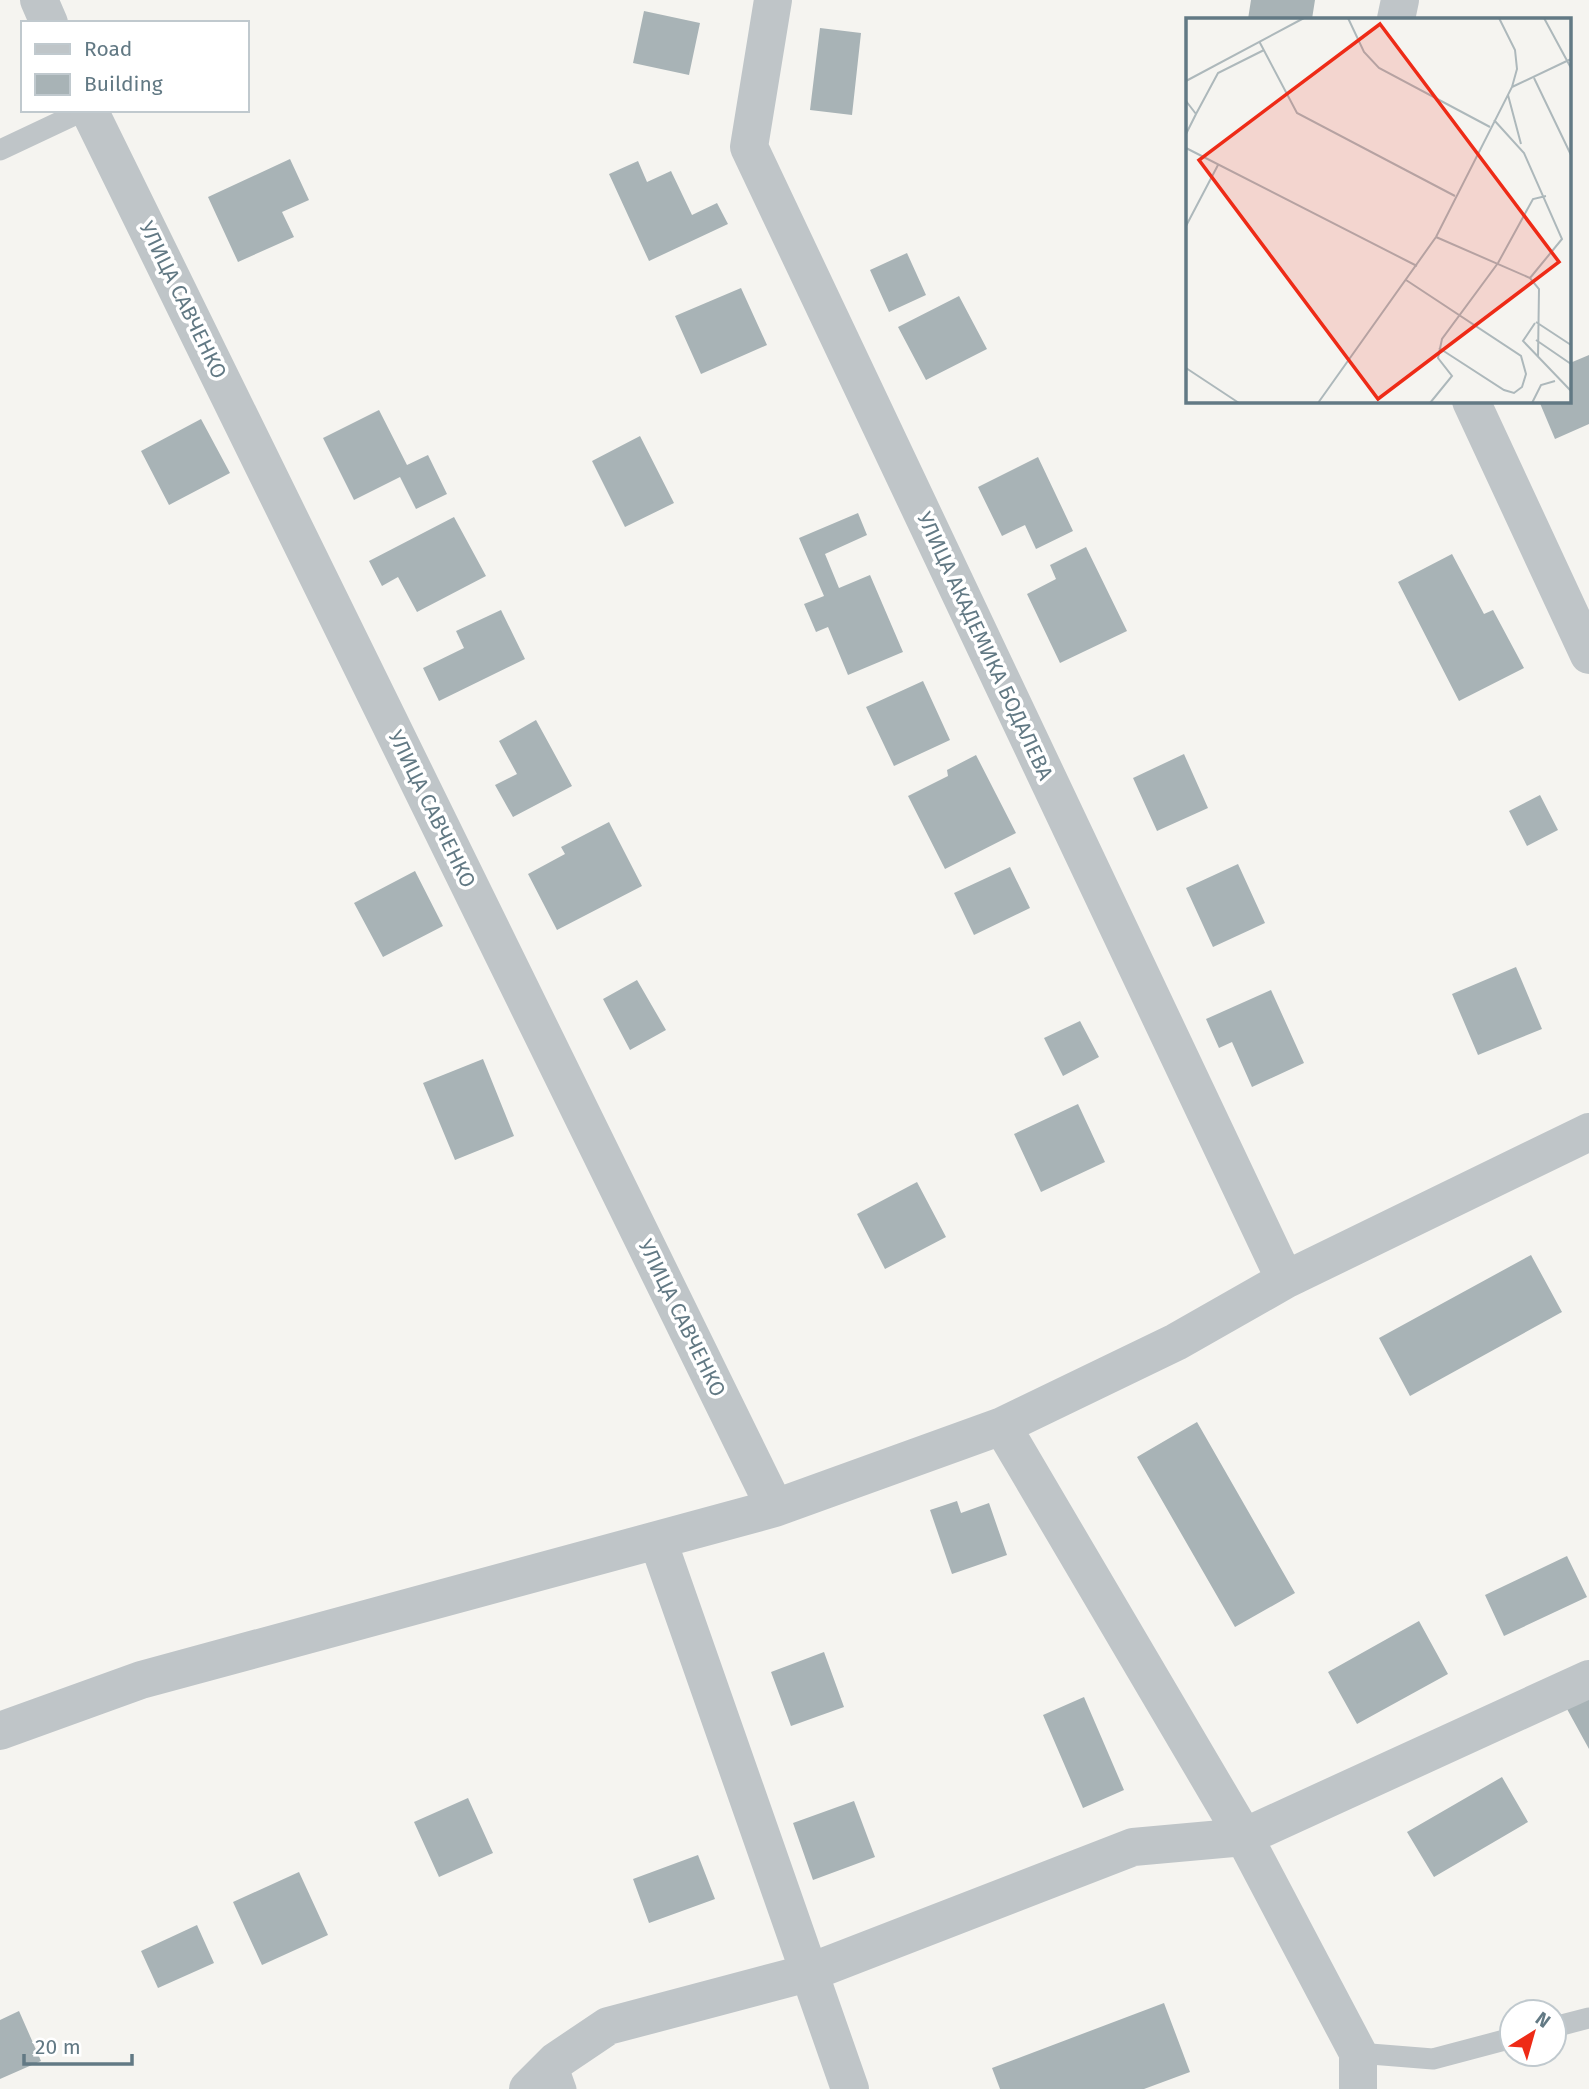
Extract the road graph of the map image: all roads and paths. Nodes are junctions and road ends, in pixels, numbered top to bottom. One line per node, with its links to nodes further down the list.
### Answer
1 (39, 0): 5 (street)
2 (773, 0): 12 (street, УЛИЦА АКАДЕМИКА БОДАЛЕВА)
3 (1400, 0): 4 (street)
4 (1396, 18)
5 (48, 21)
6 (83, 112): 8 (lane)
7 (88, 112): 14 (street, УЛИЦА САВЧЕНКО)
8 (0, 150)
9 (1472, 402): 10 (street)
10 (1589, 655)
11 (1589, 1132): 12 (street)
12 (1285, 1280): 13 (street)
13 (1002, 1426): 14 (street); 18 (street)
14 (775, 1508): 15 (street)
15 (658, 1541): 17 (street); 19 (street)
16 (1589, 1679): 18 (street)
17 (0, 1731)
18 (1244, 1837): 19 (street); 23 (street)
19 (808, 1973): 24 (street); 26 (street)
20 (1589, 2018): 21 (lane)
21 (1568, 2023)
22 (1498, 2042): 23 (lane)
23 (1358, 2071)
24 (561, 2075): 25 (street)
25 (528, 2089)
26 (849, 2089)

